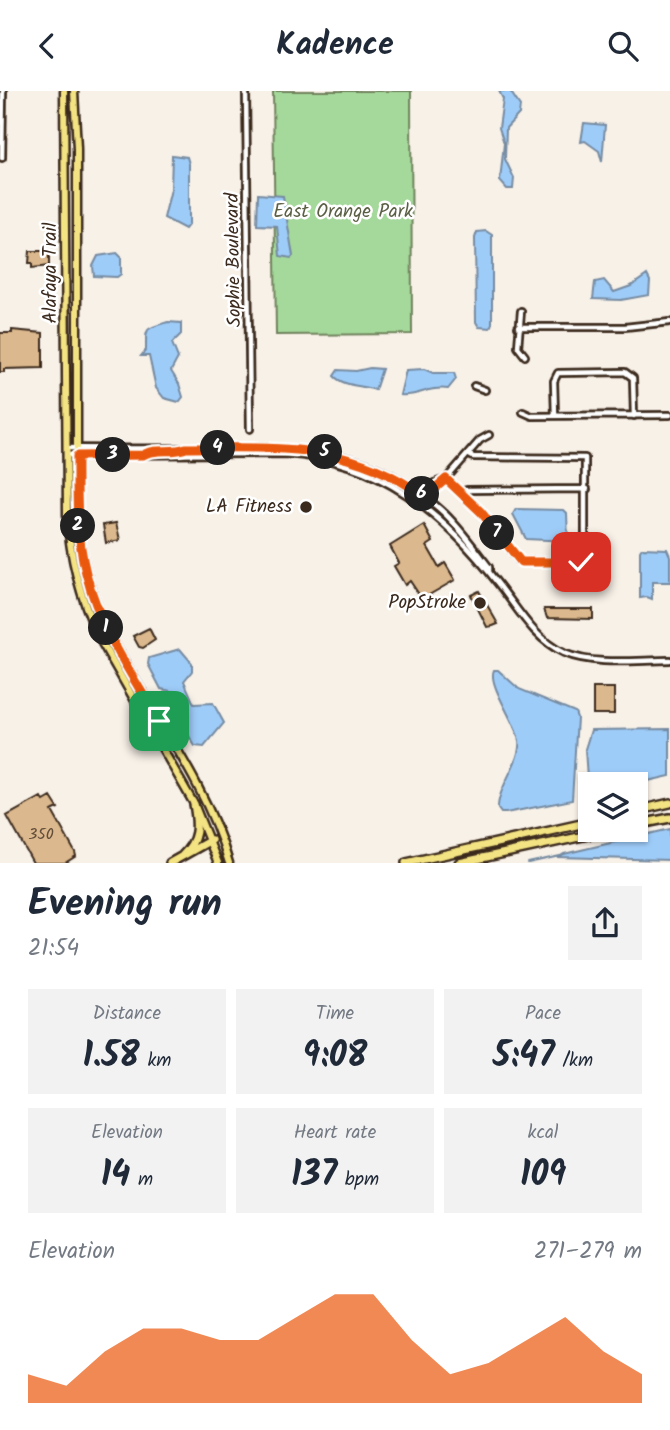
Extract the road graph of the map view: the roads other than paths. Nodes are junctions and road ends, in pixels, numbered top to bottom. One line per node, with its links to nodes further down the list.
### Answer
1 (3, 91): 7 (street)
2 (64, 91): 6 (main road, Alafaya Trail)
3 (74, 91): 5 (main road, Alafaya Trail)
4 (246, 91): 22 (street, Sophie Boulevard)
5 (75, 104): 6 (street); 8 (main road, Alafaya Trail)
6 (65, 107): 9 (main road, Alafaya Trail)
7 (2, 158)
8 (77, 243): 9 (street); 14 (main road, Alafaya Trail)
9 (67, 244): 13 (main road, Alafaya Trail)
10 (521, 311): 12 (street)
11 (670, 322): 12 (street)
12 (518, 327): 15 (street)
13 (67, 348): 14 (street); 25 (main road, Alafaya Trail)
14 (78, 349): 26 (main road, Alafaya Trail)
15 (525, 356)
16 (474, 386): 17 (street)
17 (485, 390)
18 (523, 412): 20 (street)
19 (670, 415): 21 (street)
20 (555, 416): 21 (street); 21 (street)
21 (634, 416)
22 (250, 429)
23 (489, 435): 27 (street)
24 (186, 448): 26 (street); 28 (street); 29 (street)
25 (67, 452): 26 (street); 38 (main road, Alafaya Trail)
26 (77, 452): 28 (street); 37 (main road, Alafaya Trail)
27 (468, 454): 31 (street); 32 (street)
28 (143, 455): 30 (street)
29 (342, 456): 30 (street); 34 (street)
30 (340, 462): 35 (street)
31 (445, 479): 33 (street); 34 (street)
32 (587, 489): 33 (street); 33 (street)
33 (461, 492)
34 (425, 497): 35 (street); 36 (street)
35 (421, 502): 36 (street)
36 (489, 572): 39 (street)
37 (91, 589): 38 (street); 40 (main road, Alafaya Trail)
38 (81, 592): 41 (main road, Alafaya Trail)
39 (670, 660)
40 (155, 714): 41 (street); 48 (main road, Alafaya Trail)
41 (145, 718): 43 (main road, Alafaya Trail)
42 (670, 803): 44 (highway)
43 (194, 804): 50 (main road, Alafaya Trail); 51 (highway)
44 (648, 808)
45 (670, 818): 46 (highway)
46 (648, 822)
47 (578, 825): 55 (highway)
48 (221, 837): 50 (main road); 54 (main road, Alafaya Trail)
49 (578, 837): 56 (highway)
50 (211, 842): 51 (highway); 53 (main road, Alafaya Trail)
51 (182, 856): 52 (highway)
52 (170, 863)
53 (218, 863)
54 (229, 863)
55 (406, 863)
56 (459, 863)

